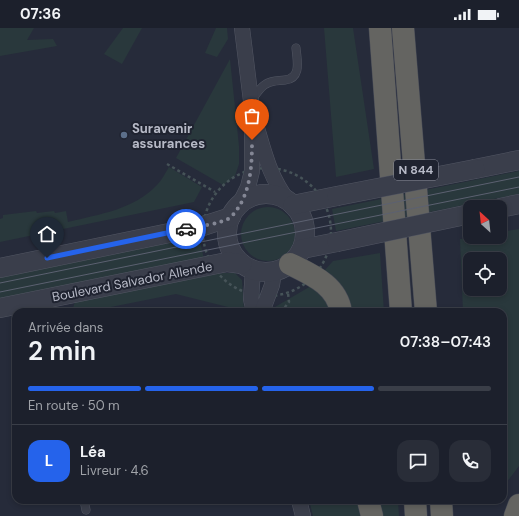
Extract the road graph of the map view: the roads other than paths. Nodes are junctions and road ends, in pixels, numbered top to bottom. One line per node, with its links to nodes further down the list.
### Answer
1 (242, 28): 5 (street)
2 (380, 28): 20 (highway, N 844)
3 (403, 28): 21 (highway, N 844)
4 (296, 48): 5 (lane)
5 (251, 105): 7 (street); 10 (street)
6 (519, 160): 7 (street, bridge)
7 (290, 203): 10 (street); 12 (street)
8 (519, 204): 9 (street)
9 (507, 207)
10 (235, 211): 13 (street); 14 (street)
11 (463, 215): 12 (street, bridge)
12 (289, 261): 13 (street); 18 (street); 19 (highway)
13 (247, 267): 15 (street, Boulevard Salvador Allende); 17 (street)
14 (0, 268)
15 (43, 306): 16 (street, Boulevard Salvador Allende)
16 (0, 308)
17 (253, 308)
18 (263, 308)
19 (340, 308)
20 (401, 308)
21 (426, 308)
22 (85, 504): 28 (lane)
23 (300, 504): 29 (street)
24 (369, 504): 30 (highway)
25 (415, 504): 31 (highway)
26 (440, 504): 32 (highway)
27 (519, 505): 33 (highway)
28 (86, 510)
29 (304, 516)
30 (372, 516)
31 (416, 516)
32 (442, 516)
33 (515, 516)

